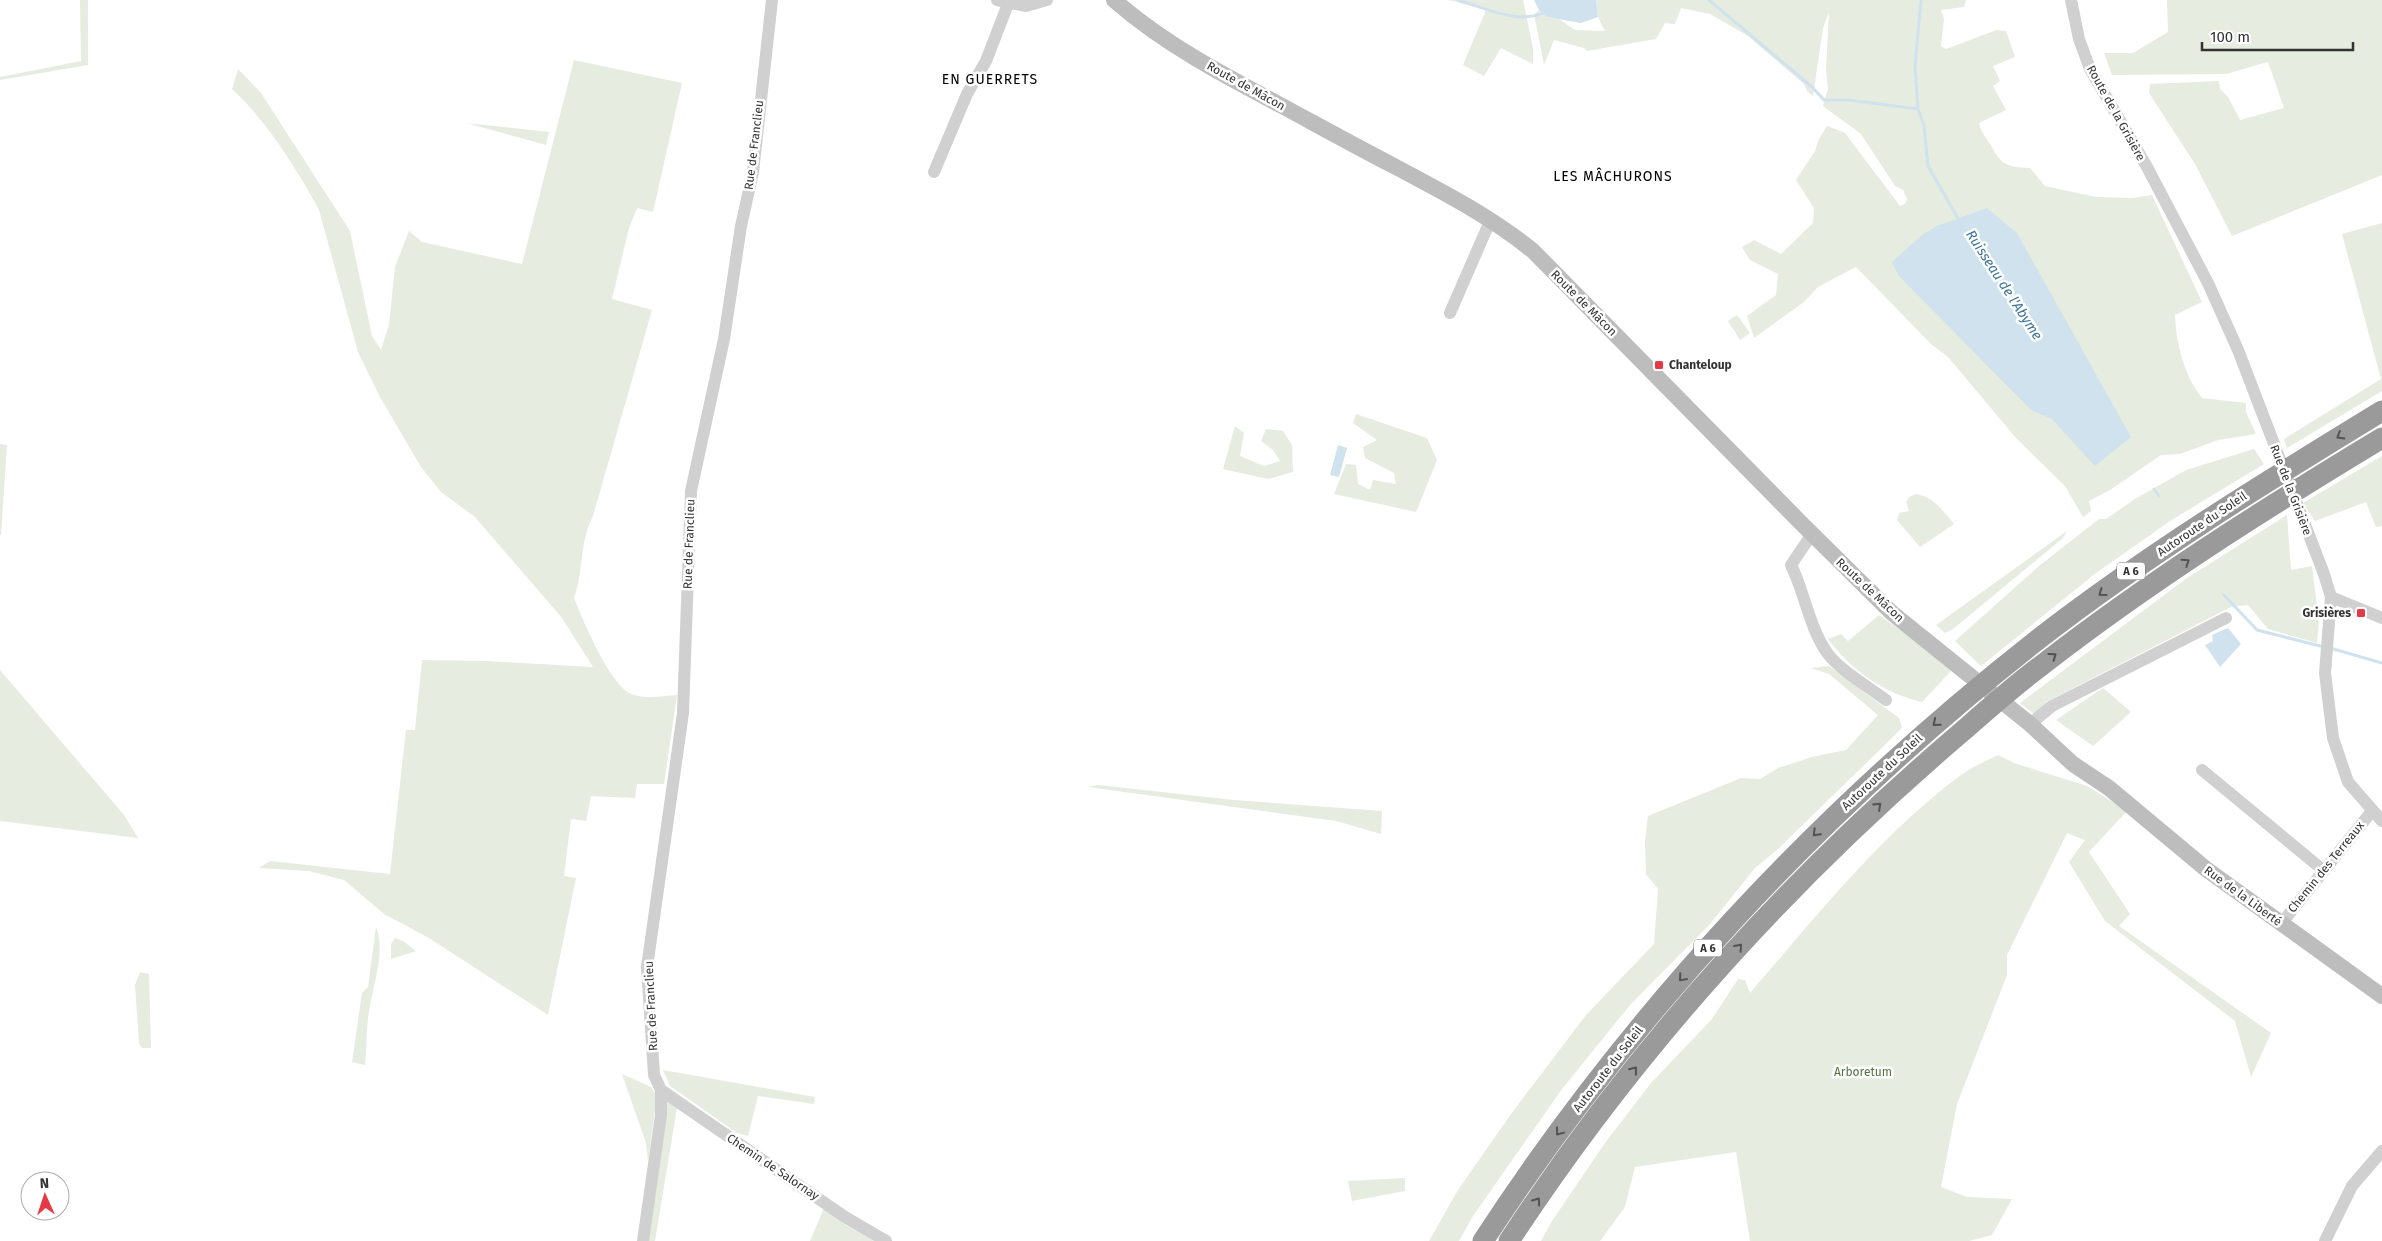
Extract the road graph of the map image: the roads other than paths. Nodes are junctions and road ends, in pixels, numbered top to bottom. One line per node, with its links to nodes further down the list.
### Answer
1 (772, 0): 25 (street, Rue de Franclieu)
2 (1047, 0): 5 (street)
3 (1114, 0): 8 (street, Route de Mâcon)
4 (2071, 0): 6 (street, Route de la Grisière)
5 (1002, 2): 7 (street)
6 (2146, 167): 13 (street, Rue de la Grisière)
7 (934, 172)
8 (1490, 219): 9 (street); 12 (street, Route de Mâcon)
9 (1450, 313)
10 (2382, 411): 16 (highway, Autoroute du Soleil / A 6, one-way to 16)
11 (2382, 438): 16 (highway, Autoroute du Soleil / A 6, one-way to 11)
12 (1812, 534): 16 (street, Route de Mâcon); 17 (street)
13 (2330, 597): 15 (street); 20 (street, Rue de la Grisière)
14 (2226, 618): 18 (street)
15 (2382, 618)
16 (1988, 691): 18 (street, Rue de la Liberté); 29 (highway, Autoroute du Soleil / A 6, one-way to 29); 30 (highway, Autoroute du Soleil / A 6, one-way to 16)
17 (1886, 700)
18 (2030, 724): 23 (street, Rue de la Liberté)
19 (2202, 770): 22 (street)
20 (2372, 811): 21 (street, Rue de la Grisière); 22 (street, Chemin des Terreaux)
21 (2382, 821)
22 (2323, 870): 23 (street, Chemin des Terreaux)
23 (2281, 924): 24 (street, Rue de la Liberté)
24 (2382, 996)
25 (661, 1090): 27 (street); 28 (street, Chemin de Salornay)
26 (2382, 1151): 31 (street)
27 (643, 1241)
28 (886, 1241)
29 (1483, 1241)
30 (1510, 1241)
31 (2326, 1241)

